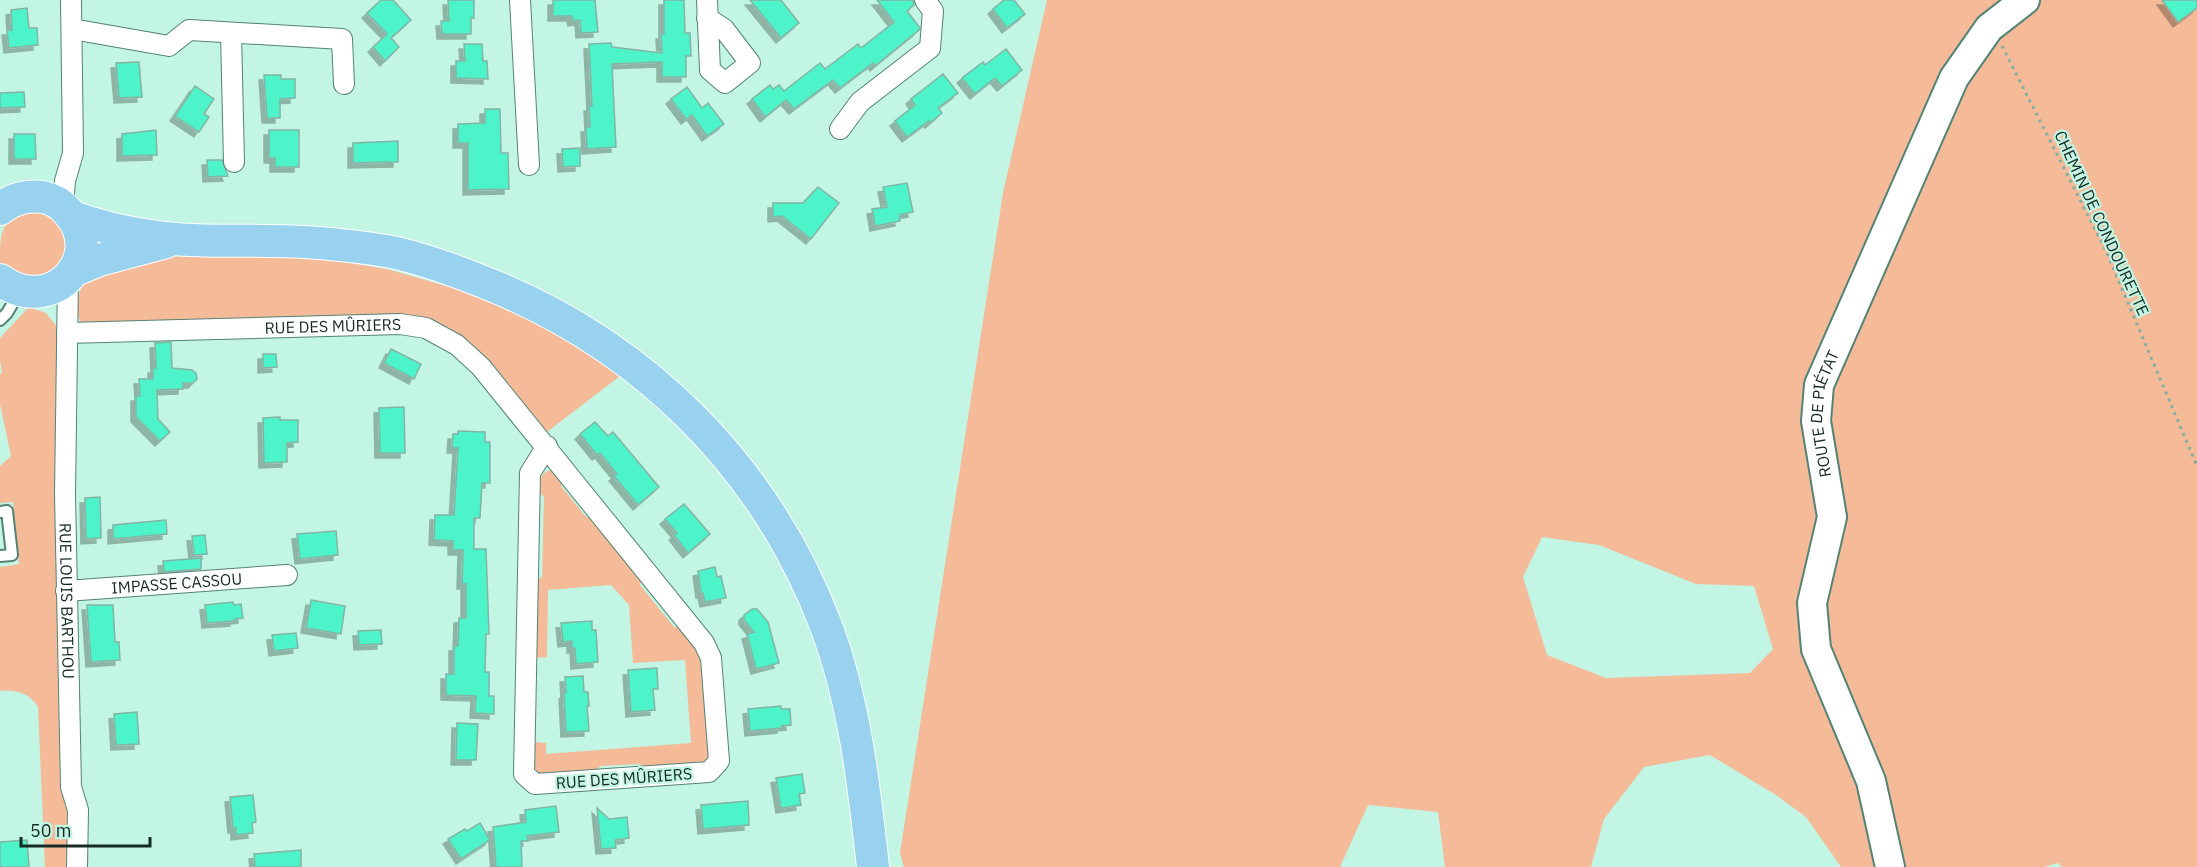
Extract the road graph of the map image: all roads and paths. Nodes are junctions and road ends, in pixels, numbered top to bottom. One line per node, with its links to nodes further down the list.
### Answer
1 (71, 0): 6 (street)
2 (520, 0): 12 (street)
3 (925, 0): 9 (street)
4 (2025, 0): 5 (street, ROUTE DE PIÉTAT)
5 (1989, 28): 22 (path, CHEMIN DE CONDOURETTE); 29 (street, ROUTE DE PIÉTAT)
6 (72, 29): 7 (street); 10 (street)
7 (231, 33): 8 (street); 11 (street)
8 (344, 84)
9 (840, 129)
10 (73, 153): 13 (street); 15 (street)
11 (234, 162)
12 (529, 165)
13 (32, 196): 14 (main road); 15 (main road)
14 (0, 208)
15 (68, 212): 16 (main road); 17 (main road)
16 (176, 239): 17 (main road); 27 (main road)
17 (71, 274): 18 (main road); 20 (street, RUE LOUIS BARTHOU)
18 (18, 288): 19 (lane); 20 (street)
19 (0, 320)
20 (67, 333): 21 (street, RUE DES MÛRIERS); 26 (street, RUE LOUIS BARTHOU)
21 (547, 446): 21 (street, RUE DES MÛRIERS)
22 (2197, 466)
23 (0, 513): 24 (lane)
24 (0, 556)
25 (287, 575): 26 (street, IMPASSE CASSOU)
26 (66, 591): 28 (street, RUE LOUIS BARTHOU)
27 (872, 865)
28 (77, 867)
29 (1890, 867)

